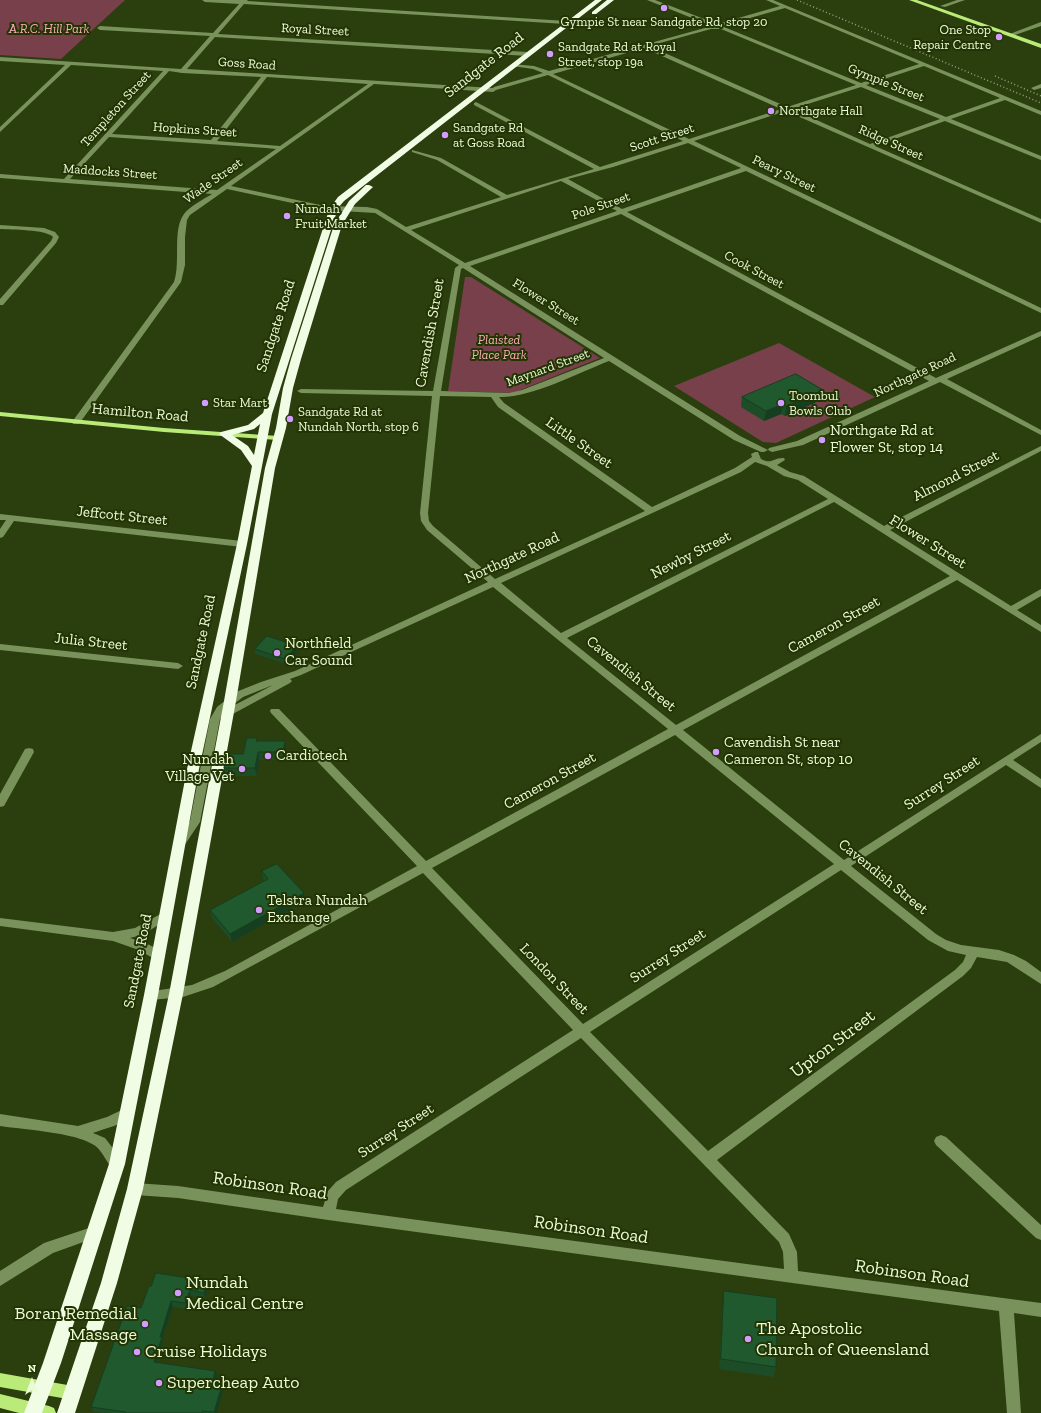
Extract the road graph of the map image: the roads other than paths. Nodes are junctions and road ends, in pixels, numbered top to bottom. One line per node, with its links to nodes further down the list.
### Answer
1 (205, 0): 9 (street)
2 (599, 0): 12 (highway, Sandgate Road)
3 (611, 0): 13 (highway, Sandgate Road)
4 (650, 0): 15 (street)
5 (769, 0): 10 (street)
6 (912, 0): 20 (main road)
7 (926, 0): 11 (main road)
8 (962, 0): 11 (street)
9 (244, 1): 12 (street); 19 (street)
10 (784, 6): 16 (street); 27 (street)
11 (943, 6): 18 (main road)
12 (570, 22): 13 (street); 24 (highway, Sandgate Road)
13 (581, 23): 29 (highway, Sandgate Road)
14 (1041, 24): 18 (street)
15 (711, 26): 16 (street); 22 (street, Goss Road)
16 (722, 26): 35 (street, Gympie Street)
17 (100, 28): 19 (street, Royal Street)
18 (1017, 32): 20 (street); 21 (main road)
19 (214, 35): 24 (street, Royal Street); 31 (street)
20 (1010, 35): 23 (main road)
21 (1041, 41)
22 (644, 46): 32 (street, Goss Road); 42 (street, Ridge Street)
23 (1041, 46)
24 (528, 54): 28 (highway, Sandgate Road)
25 (0, 59): 26 (street, Goss Road)
26 (69, 64): 30 (street, Goss Road); 45 (street)
27 (925, 64): 35 (street, Scott Street); 40 (street)
28 (514, 65): 29 (street, Peary Street); 39 (highway, Sandgate Road)
29 (524, 66): 32 (street, Peary Street); 38 (highway, Sandgate Road)
30 (167, 70): 31 (street, Goss Road); 46 (street, Templeton Street)
31 (182, 71): 33 (street, Goss Road)
32 (548, 73): 38 (street, Goss Road); 47 (street, Peary Street)
33 (265, 76): 34 (street, Goss Road); 48 (street)
34 (372, 83): 39 (street, Goss Road); 50 (street, Wade Street)
35 (861, 85): 42 (street, Scott Street); 44 (street, Gympie Street)
36 (1041, 86): 37 (street)
37 (1034, 88)
38 (494, 89): 39 (street, Goss Road); 41 (highway, Sandgate Road)
39 (482, 90): 61 (highway, Sandgate Road)
40 (1006, 98): 43 (street); 44 (street)
41 (476, 104): 51 (highway, Sandgate Road); 54 (street)
42 (786, 110): 47 (street, Scott Street); 49 (street, Ridge Street)
43 (1041, 113)
44 (946, 119): 49 (street); 52 (street, Gympie Street)
45 (0, 130)
46 (107, 135): 48 (street, Hopkins Street); 57 (street, Templeton Street)
47 (689, 141): 53 (street, Peary Street); 54 (street, Scott Street)
48 (213, 142): 50 (street, Hopkins Street)
49 (869, 146): 64 (street, Ridge Street)
50 (281, 148): 58 (street, Wade Street)
51 (414, 151): 60 (street); 62 (highway, Sandgate Road)
52 (1041, 158)
53 (745, 169): 63 (street, Pole Street); 69 (street, Peary Street)
54 (599, 170): 56 (street, Scott Street)
55 (0, 176): 57 (street, Maddocks Street)
56 (562, 179): 60 (street, Scott Street); 63 (street, Cook Street)
57 (65, 181): 59 (street, Maddocks Street)
58 (225, 187): 59 (street, Wade Street); 61 (street)
59 (217, 192): 78 (street, Wade Street)
60 (506, 197): 66 (street, Scott Street)
61 (334, 208): 62 (street, Flower Street); 77 (highway, Sandgate Road)
62 (348, 208): 66 (street, Flower Street); 82 (highway, Sandgate Road)
63 (621, 212): 67 (street, Pole Street); 72 (street, Cook Street)
64 (1041, 221)
65 (0, 227): 68 (street)
66 (406, 229): 67 (street, Flower Street)
67 (464, 266): 71 (street, Flower Street); 74 (street, Cavendish Street)
68 (0, 303)
69 (1041, 311)
70 (1041, 333): 72 (street, Northgate Road)
71 (610, 358): 75 (street, Maynard Street); 83 (street, Flower Street)
72 (938, 380): 79 (street, Cook Street); 84 (street, Northgate Road)
73 (301, 391): 74 (street, Maynard Street)
74 (436, 394): 75 (street, Maynard Street); 101 (street, Cavendish Street)
75 (494, 396): 94 (street, Little Street)
76 (0, 414): 78 (main road, Hamilton Road)
77 (267, 414): 80 (highway); 81 (highway, Sandgate Road)
78 (76, 422): 80 (main road, Hamilton Road)
79 (1041, 433)
80 (224, 434): 81 (main road, Hamilton Road); 90 (highway)
81 (262, 437): 82 (main road, Hamilton Road); 90 (highway, Sandgate Road)
82 (278, 438): 108 (highway, Sandgate Road)
83 (737, 438): 86 (street, Flower Street); 87 (street, Flower Street)
84 (800, 443): 86 (street, Northgate Road); 88 (street, Northgate Road)
85 (1041, 448): 97 (street, Almond Street)
86 (768, 450): 87 (street, Northgate Road); 88 (street, Flower Street)
87 (755, 456): 89 (street, Flower Street); 91 (street, Northgate Road)
88 (781, 458): 89 (street, Northgate Road); 92 (street, Flower Street)
89 (767, 464): 91 (street, Northgate Road); 92 (street, Flower Street)
90 (257, 466): 99 (highway, Sandgate Road)
91 (738, 470): 94 (street, Northgate Road)
92 (801, 478): 93 (street, Flower Street)
93 (834, 499): 97 (street, Flower Street); 105 (street, Newby Street)
94 (651, 511): 101 (street, Northgate Road)
95 (0, 517): 96 (street, Jeffcott Street)
96 (12, 518): 98 (street); 99 (street, Jeffcott Street)
97 (883, 530): 100 (street, Flower Street)
98 (0, 536)
99 (242, 544): 116 (highway, Sandgate Road)
100 (957, 576): 103 (street, Flower Street); 110 (street, Cameron Street)
101 (495, 583): 105 (street, Cavendish Street); 108 (street, Northgate Road)
102 (1041, 592): 103 (street)
103 (1010, 610): 104 (street, Flower Street)
104 (1041, 629)
105 (560, 637): 110 (street, Cavendish Street)
106 (0, 647): 107 (street, Julia Street)
107 (178, 666)
108 (229, 707): 116 (street, Northgate Road); 125 (highway, Sandgate Road)
109 (275, 711): 118 (street, London Street)
110 (676, 730): 117 (street, Cavendish Street); 118 (street, Cameron Street)
111 (1041, 737): 113 (street, Surrey Street)
112 (29, 752): 115 (street)
113 (1006, 760): 114 (street); 117 (street, Surrey Street)
114 (1041, 784)
115 (0, 803)
116 (180, 844): 119 (highway, Sandgate Road)
117 (842, 865): 122 (street, Cavendish Street); 127 (street, Surrey Street)
118 (425, 867): 125 (street, Cameron Street); 127 (street, London Street)
119 (166, 915): 121 (street); 123 (highway, Sandgate Road)
120 (0, 922): 121 (street)
121 (113, 937): 123 (street)
122 (974, 952): 124 (street, Cavendish Street); 132 (street, Upton Street)
123 (158, 956): 126 (highway, Sandgate Road)
124 (1041, 979)
125 (176, 994): 126 (street, Cameron Street); 134 (highway, Sandgate Road)
126 (151, 995): 128 (highway, Sandgate Road)
127 (581, 1030): 132 (street, London Street); 135 (street, Surrey Street)
128 (128, 1113): 130 (street); 133 (highway, Sandgate Road)
129 (0, 1120): 130 (street)
130 (78, 1132): 133 (street)
131 (941, 1141): 137 (street)
132 (708, 1159): 138 (street, London Street)
133 (117, 1164): 136 (highway, Sandgate Road)
134 (135, 1189): 135 (street, Robinson Road); 144 (highway, Sandgate Road)
135 (328, 1214): 138 (street, Robinson Road)
136 (95, 1232): 139 (street); 143 (highway, Sandgate Road)
137 (1041, 1234)
138 (791, 1276): 140 (street, Robinson Road)
139 (0, 1279)
140 (1006, 1306): 141 (street, Robinson Road); 148 (street)
141 (1041, 1310)
142 (0, 1380): 143 (main road)
143 (42, 1387): 144 (main road); 146 (highway, Sandgate Road)
144 (73, 1393): 147 (highway, Sandgate Road)
145 (0, 1401): 146 (main road)
146 (38, 1412)
147 (66, 1413)
148 (1014, 1413)

